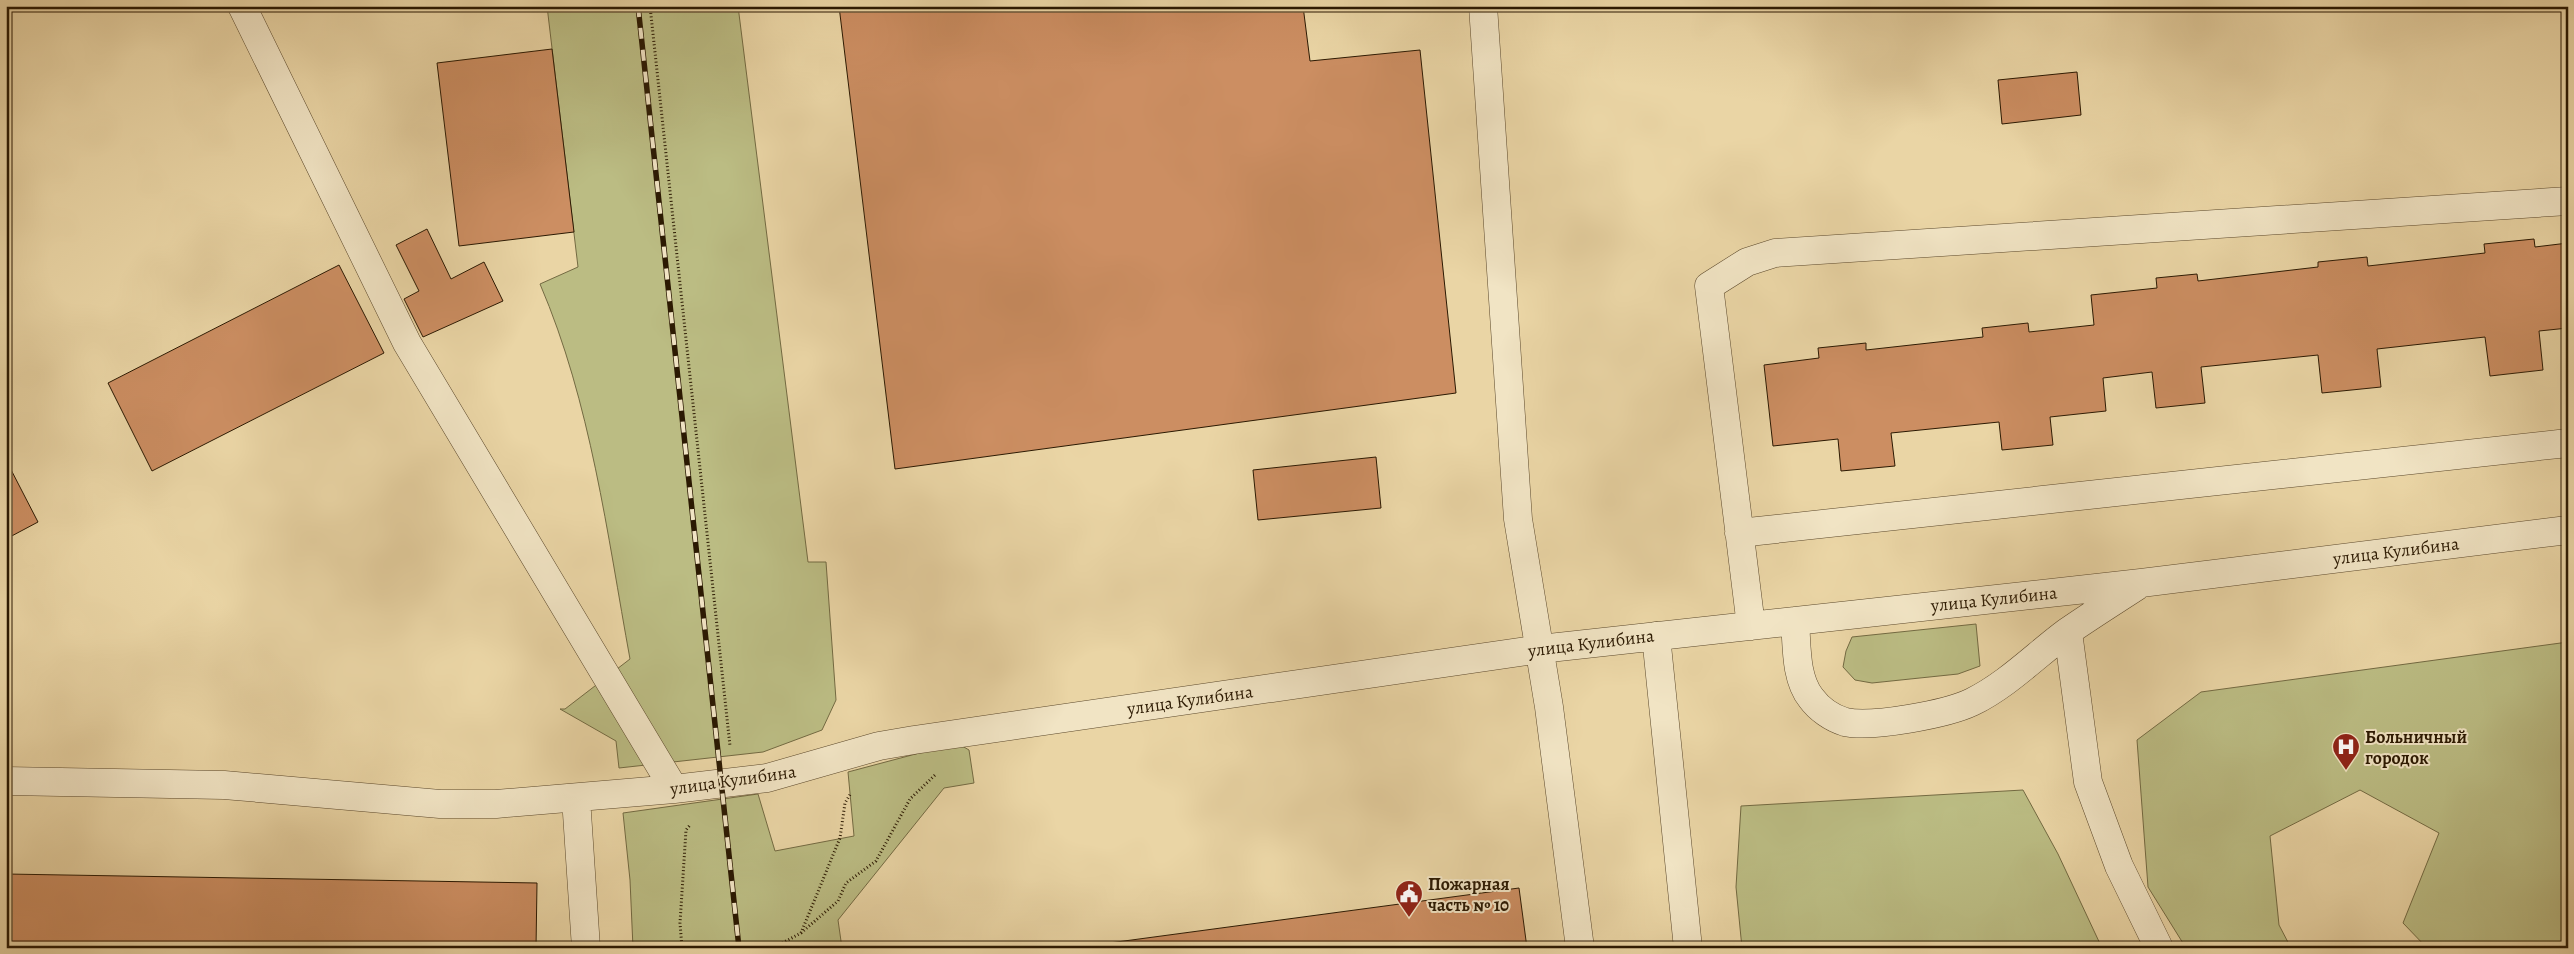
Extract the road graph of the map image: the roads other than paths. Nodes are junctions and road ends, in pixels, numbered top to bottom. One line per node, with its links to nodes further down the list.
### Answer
1 (242, 6): 14 (street)
2 (1482, 6): 12 (street)
3 (2568, 201): 6 (street)
4 (2568, 443): 6 (street)
5 (2568, 530): 7 (street, улица Кулибина)
6 (1739, 533): 9 (street)
7 (2141, 583): 8 (street, улица Кулибина); 10 (street)
8 (1796, 621): 9 (street, улица Кулибина); 10 (street)
9 (1751, 626): 11 (street, улица Кулибина)
10 (2068, 632): 19 (street)
11 (1656, 636): 12 (street, улица Кулибина); 18 (street)
12 (1540, 649): 14 (street, улица Кулибина); 17 (street)
13 (6, 781): 15 (street, улица Кулибина)
14 (674, 789): 15 (street, улица Кулибина)
15 (576, 798): 16 (street)
16 (586, 948)
17 (1580, 948)
18 (1688, 948)
19 (2159, 948)

